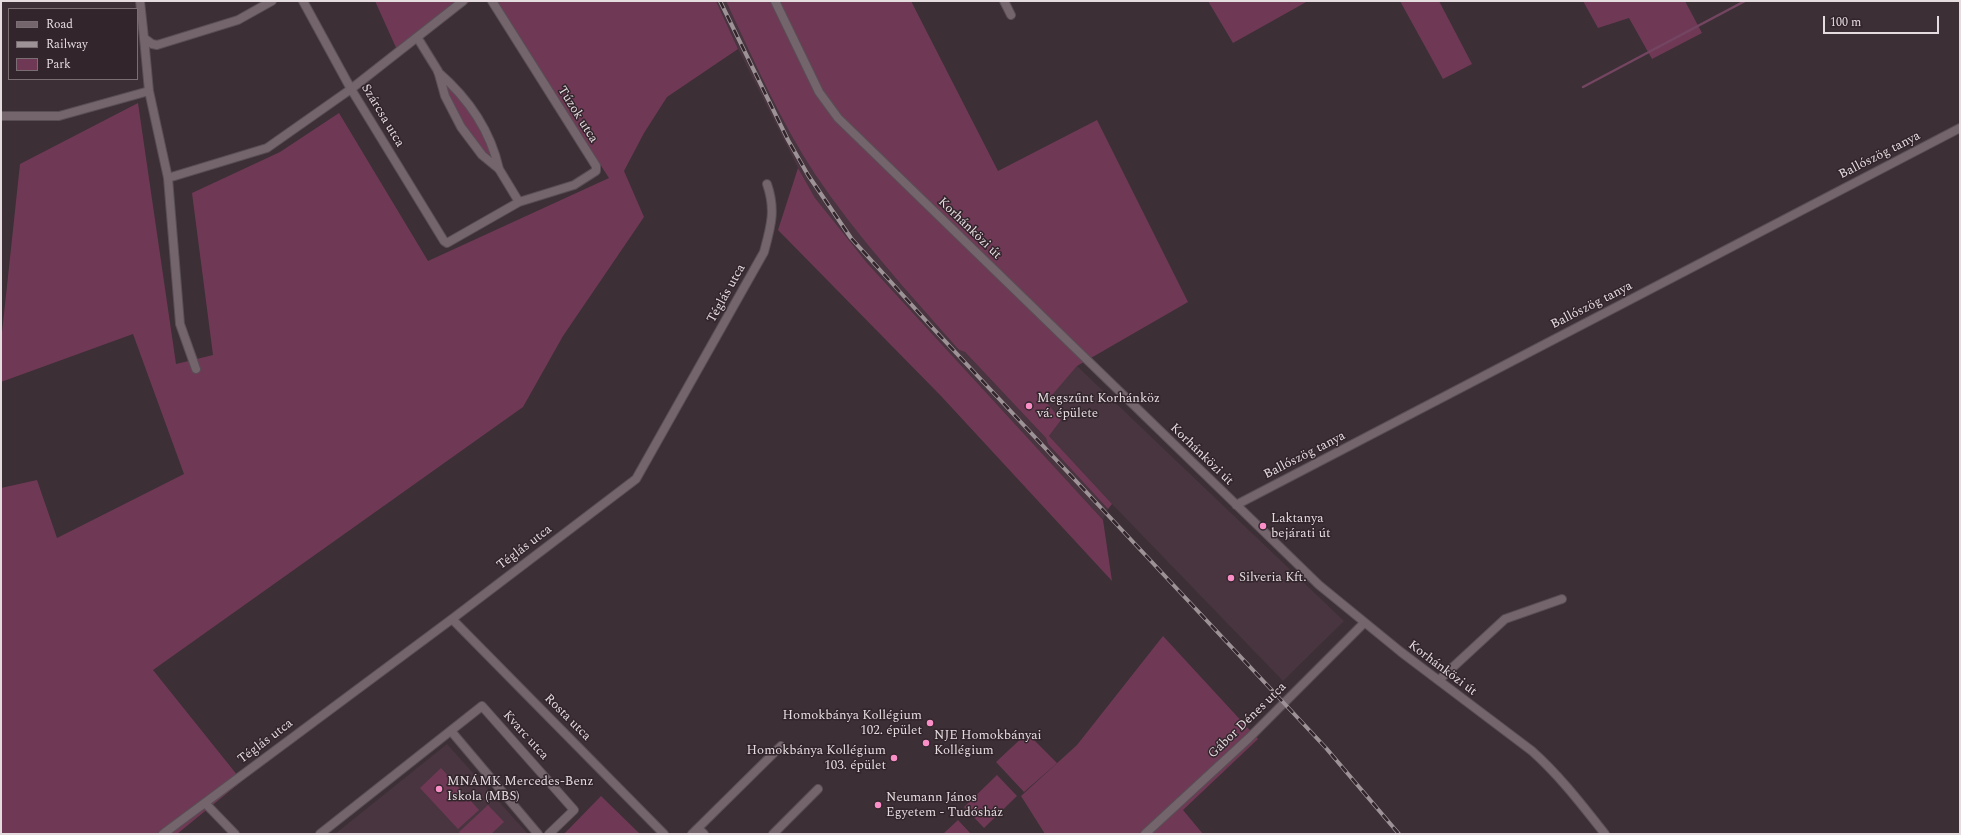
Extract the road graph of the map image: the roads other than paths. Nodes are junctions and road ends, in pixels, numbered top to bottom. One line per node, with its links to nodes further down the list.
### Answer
1 (140, 1): 10 (street)
2 (272, 1): 10 (street)
3 (303, 1): 12 (street, Szárcsa utca)
4 (463, 1): 9 (street)
5 (492, 1): 19 (street, Túzok utca)
6 (775, 1): 22 (street, Korhánközi út)
7 (1004, 1): 8 (street)
8 (1011, 15)
9 (417, 37): 11 (street); 12 (street)
10 (144, 38): 13 (street)
11 (438, 71): 16 (street); 16 (street)
12 (351, 89): 17 (street); 20 (street, Szárcsa utca)
13 (149, 91): 14 (street); 17 (street)
14 (1, 116)
15 (1960, 128): 22 (street, Ballószög tanya)
16 (499, 169): 19 (street)
17 (168, 178): 21 (street)
18 (767, 184): 24 (street, Téglás utca)
19 (519, 202): 20 (street, Túzok utca)
20 (444, 241)
21 (196, 369)
22 (1236, 505): 25 (street, Korhánközi út)
23 (1562, 599): 26 (street)
24 (452, 619): 30 (street, Téglás utca); 37 (street, Rosta utca)
25 (1364, 623): 26 (street, Korhánközi út); 40 (street, Gábor Dénes utca)
26 (1439, 680): 41 (street, Korhánközi út)
27 (451, 731): 34 (street); 35 (street); 36 (street, Kvarc utca)
28 (781, 746): 31 (street)
29 (818, 789): 39 (street)
30 (205, 803): 32 (street, Téglás utca); 33 (street)
31 (701, 831): 38 (street)
32 (163, 834)
33 (235, 834)
34 (320, 834)
35 (538, 834)
36 (549, 834)
37 (664, 834)
38 (692, 834)
39 (773, 834)
40 (1145, 834)
41 (1605, 834)

